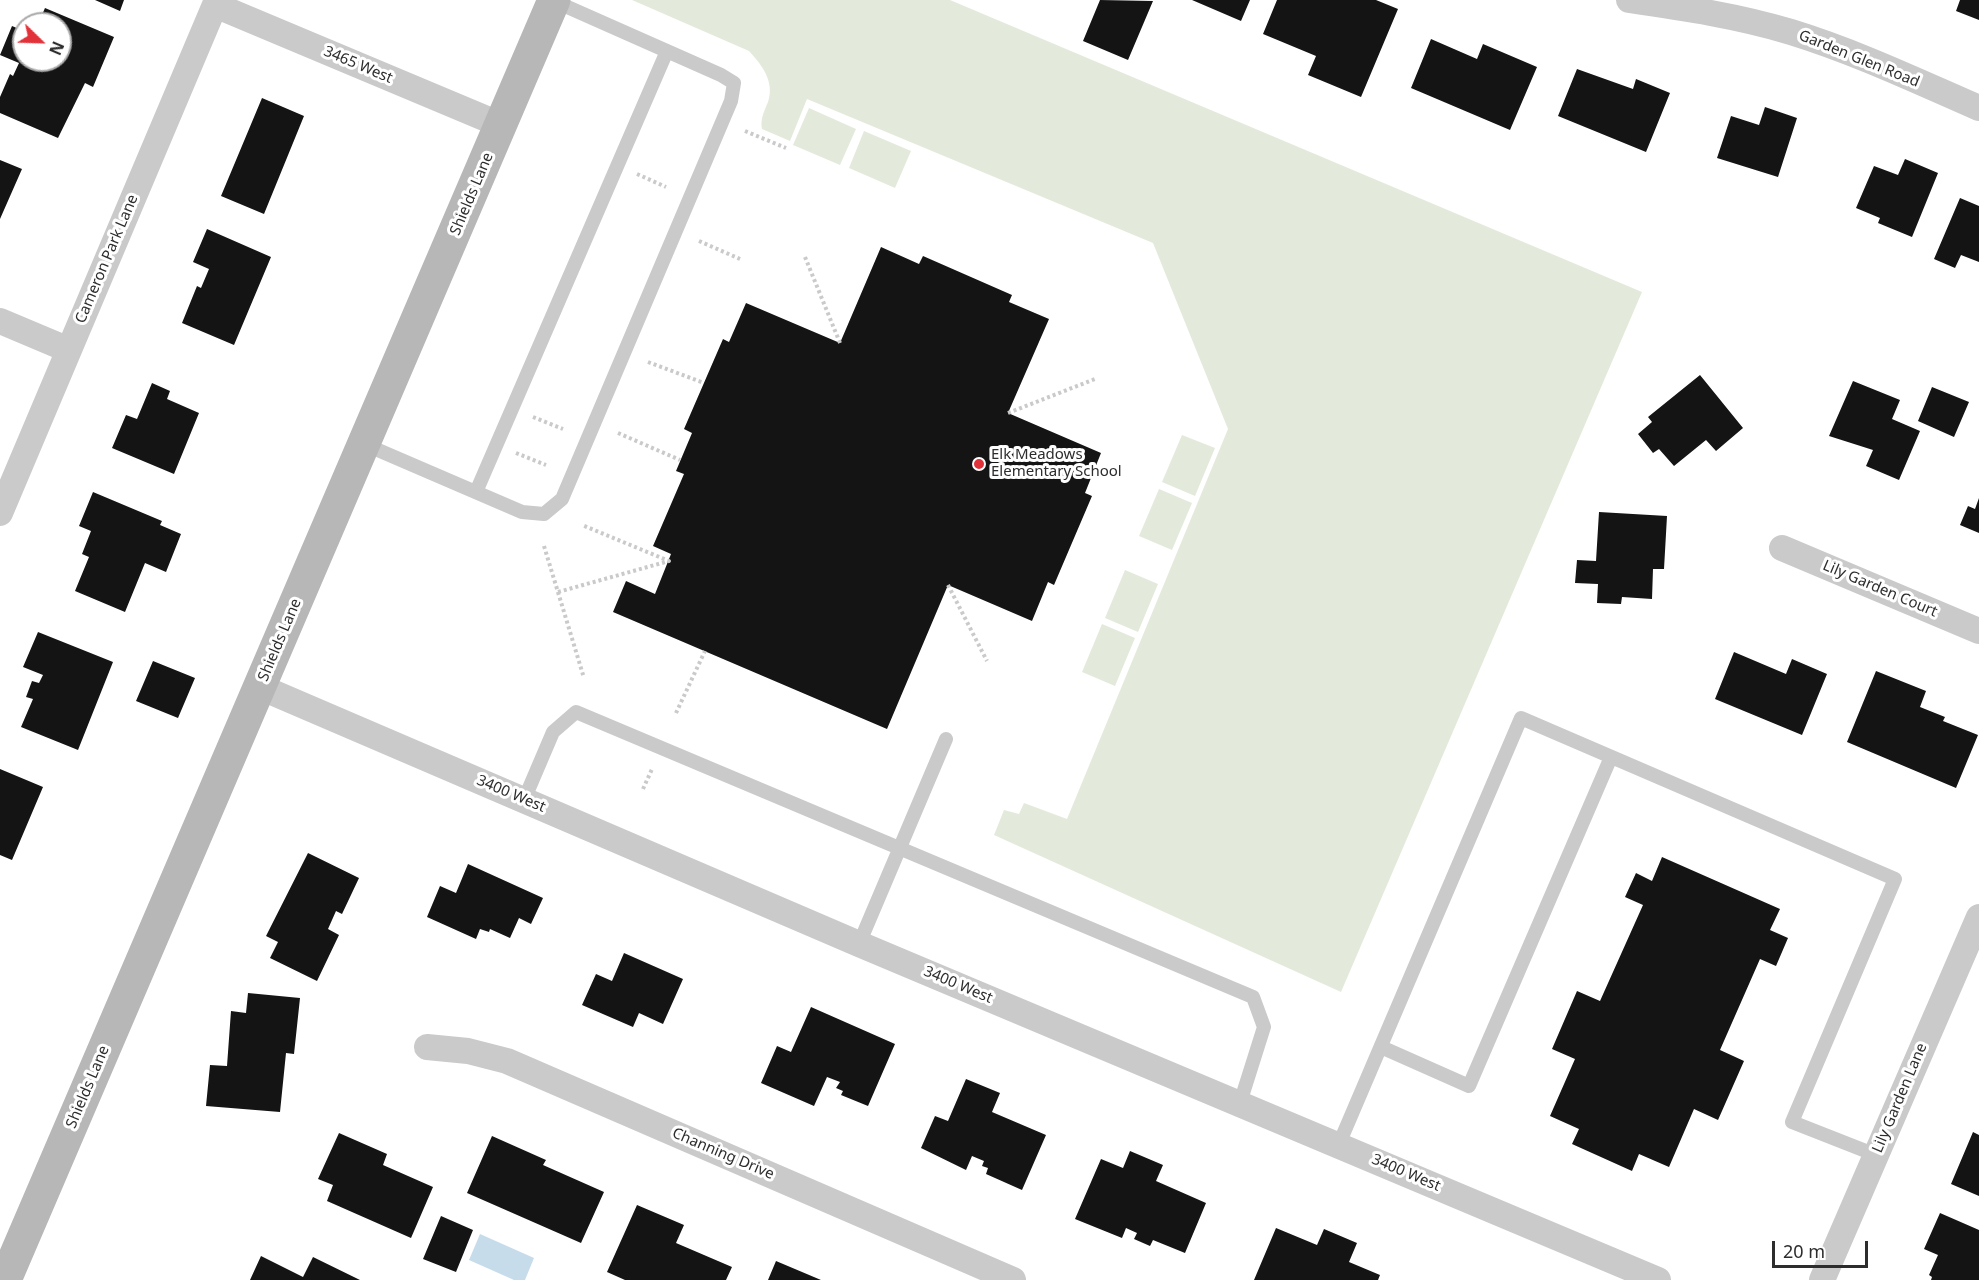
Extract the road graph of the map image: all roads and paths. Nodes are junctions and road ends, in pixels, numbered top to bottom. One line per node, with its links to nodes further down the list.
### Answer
1 (1629, 0): 5 (street, Garden Glen Road)
2 (554, 1): 4 (lane); 6 (main road, Shields Lane)
3 (216, 2): 6 (street, 3465 West); 16 (street, Cameron Park Lane)
4 (667, 51): 9 (lane); 28 (lane)
5 (1979, 108)
6 (501, 125): 24 (main road, Shields Lane)
7 (745, 131): 8 (path)
8 (786, 148)
9 (618, 165): 10 (path); 20 (lane)
10 (666, 187)
11 (699, 241): 13 (path)
12 (805, 257): 15 (path)
13 (740, 259)
14 (0, 321): 16 (street)
15 (840, 343)
16 (69, 350): 29 (street, Cameron Park Lane)
17 (648, 362): 19 (path)
18 (1095, 379): 21 (path)
19 (704, 383)
20 (512, 408): 22 (path); 25 (lane)
21 (1008, 413)
22 (563, 429)
23 (618, 433): 26 (path)
24 (364, 444): 28 (lane); 39 (main road, Shields Lane)
25 (496, 445): 27 (path); 28 (lane)
26 (680, 460)
27 (546, 465)
28 (476, 492)
29 (0, 513)
30 (582, 525): 34 (path)
31 (544, 546): 34 (path)
32 (1782, 548): 35 (street, Lily Garden Court)
33 (948, 585): 37 (path)
34 (558, 592): 38 (path)
35 (1979, 631)
36 (705, 651): 40 (path)
37 (987, 661)
38 (584, 678)
39 (260, 687): 45 (street, 3400 West); 54 (main road, Shields Lane)
40 (676, 713)
41 (946, 740): 46 (lane)
42 (1611, 757): 50 (lane); 50 (lane); 53 (lane)
43 (654, 766): 44 (path)
44 (643, 789)
45 (524, 800): 46 (lane); 48 (street, 3400 West)
46 (900, 849): 48 (lane); 51 (lane)
47 (1979, 917): 53 (street, Lily Garden Lane)
48 (859, 944): 51 (street, 3400 West)
49 (427, 1047): 55 (street, Channing Drive)
50 (1381, 1047): 52 (lane)
51 (1240, 1103): 52 (street, 3400 West)
52 (1339, 1144): 56 (street, 3400 West)
53 (1876, 1155): 57 (street, Lily Garden Lane)
54 (5, 1280)
55 (1013, 1280)
56 (1658, 1280)
57 (1822, 1280)

